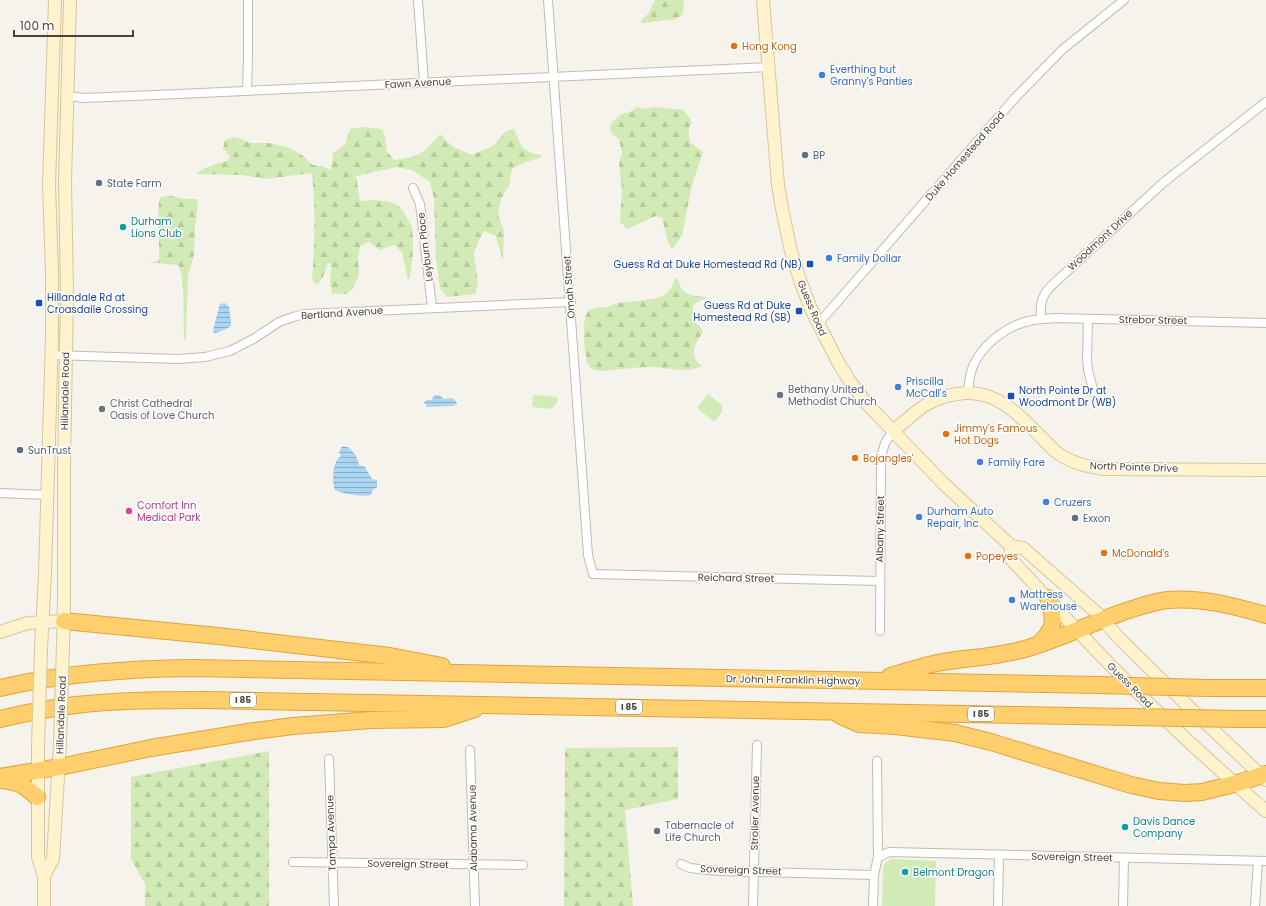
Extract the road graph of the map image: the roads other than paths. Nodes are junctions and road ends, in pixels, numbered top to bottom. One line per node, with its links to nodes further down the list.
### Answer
1 (55, 0): 10 (main road, Hillandale Road)
2 (64, 0): 9 (main road)
3 (70, 0): 9 (main road, Hillandale Road)
4 (248, 0): 14 (street)
5 (418, 0): 13 (street)
6 (548, 0): 12 (street, Omah Street)
7 (763, 0): 11 (main road, Guess Road)
8 (1124, 0): 25 (street, Duke Homestead Road)
9 (70, 32): 16 (main road, Hillandale Road)
10 (54, 35): 15 (main road, Hillandale Road); 16 (main road)
11 (768, 66): 12 (street, Fawn Avenue); 25 (main road, Guess Road)
12 (554, 77): 13 (street, Fawn Avenue); 20 (street, Omah Street)
13 (424, 83): 14 (street, Fawn Avenue)
14 (247, 91): 16 (street, Fawn Avenue)
15 (52, 96): 18 (main road); 26 (main road, Hillandale Road)
16 (68, 96): 18 (main road, Hillandale Road)
17 (1266, 102): 22 (street, Woodmont Drive)
18 (65, 180): 27 (main road, Hillandale Road)
19 (413, 188): 21 (street, Leyburn Place)
20 (570, 302): 21 (street, Bertland Avenue); 35 (street, Omah Street)
21 (432, 307): 27 (street, Bertland Avenue)
22 (1041, 319): 23 (street, Strebor Street); 28 (street)
23 (1088, 319): 24 (street, Strebor Street); 29 (street)
24 (1266, 323)
25 (818, 324): 30 (main road, Guess Road)
26 (52, 355): 27 (street, Bertland Avenue); 33 (main road, Hillandale Road)
27 (66, 356): 40 (main road, Hillandale Road)
28 (968, 393): 30 (main road, North Pointe Drive); 31 (main road, North Pointe Drive)
29 (1094, 393)
30 (893, 431): 34 (main road, Guess Road); 36 (street, Albany Street)
31 (1266, 470)
32 (0, 493): 33 (street)
33 (47, 495): 41 (main road, Hillandale Road)
34 (1011, 546): 37 (main road, Guess Road); 39 (main road, Guess Road)
35 (593, 574): 36 (street, Reichard Street)
36 (879, 581): 44 (street, Albany Street)
37 (1048, 598): 42 (main road, Guess Road); 46 (highway)
38 (1266, 615): 39 (highway)
39 (1103, 619): 42 (highway); 61 (main road, Guess Road)
40 (64, 621): 41 (main road); 47 (highway); 59 (main road, Hillandale Road, bridge)
41 (42, 622): 43 (main road); 45 (main road); 60 (main road, Hillandale Road, bridge)
42 (1077, 630): 46 (highway); 63 (main road, Guess Road)
43 (0, 632)
44 (880, 632)
45 (0, 638)
46 (1040, 643): 48 (highway)
47 (487, 674): 48 (highway, Dr John H Franklin Highway); 49 (highway)
48 (860, 681): 50 (highway, Dr John H Franklin Highway, bridge)
49 (0, 688)
50 (1266, 688)
51 (488, 705): 52 (highway, I 85); 53 (highway, I 85); 59 (highway)
52 (831, 712): 54 (highway, I 85, bridge); 63 (highway)
53 (0, 719)
54 (1266, 719)
55 (757, 745): 75 (street, Stroller Avenue)
56 (470, 750): 72 (street, Alabama Avenue)
57 (329, 759): 71 (street, Tampa Avenue)
58 (877, 761): 67 (street)
59 (59, 767): 60 (highway); 77 (main road, Hillandale Road)
60 (38, 770): 62 (highway); 64 (main road, Hillandale Road)
61 (1264, 776): 63 (highway)
62 (0, 778): 64 (highway)
63 (1234, 784): 65 (main road, Guess Road)
64 (37, 797): 77 (main road, Hillandale Road)
65 (1266, 811)
66 (999, 855): 67 (street, Sovereign Street); 68 (street, Sovereign Street); 83 (street)
67 (878, 856): 76 (street)
68 (1124, 858): 69 (street, Sovereign Street); 84 (street)
69 (1262, 861): 85 (street)
70 (293, 862): 71 (street, Sovereign Street)
71 (332, 862): 72 (street, Sovereign Street); 79 (street, Tampa Avenue)
72 (473, 864): 74 (street, Sovereign Street); 80 (street, Alabama Avenue)
73 (681, 864): 75 (street, Sovereign Street)
74 (523, 865)
75 (754, 871): 76 (street, Sovereign Street); 81 (street, Stroller Avenue)
76 (874, 875): 82 (street)
77 (44, 876): 78 (main road, Hillandale Road)
78 (44, 906)
79 (334, 906)
80 (475, 906)
81 (753, 906)
82 (873, 906)
83 (998, 906)
84 (1123, 906)
85 (1255, 906)

